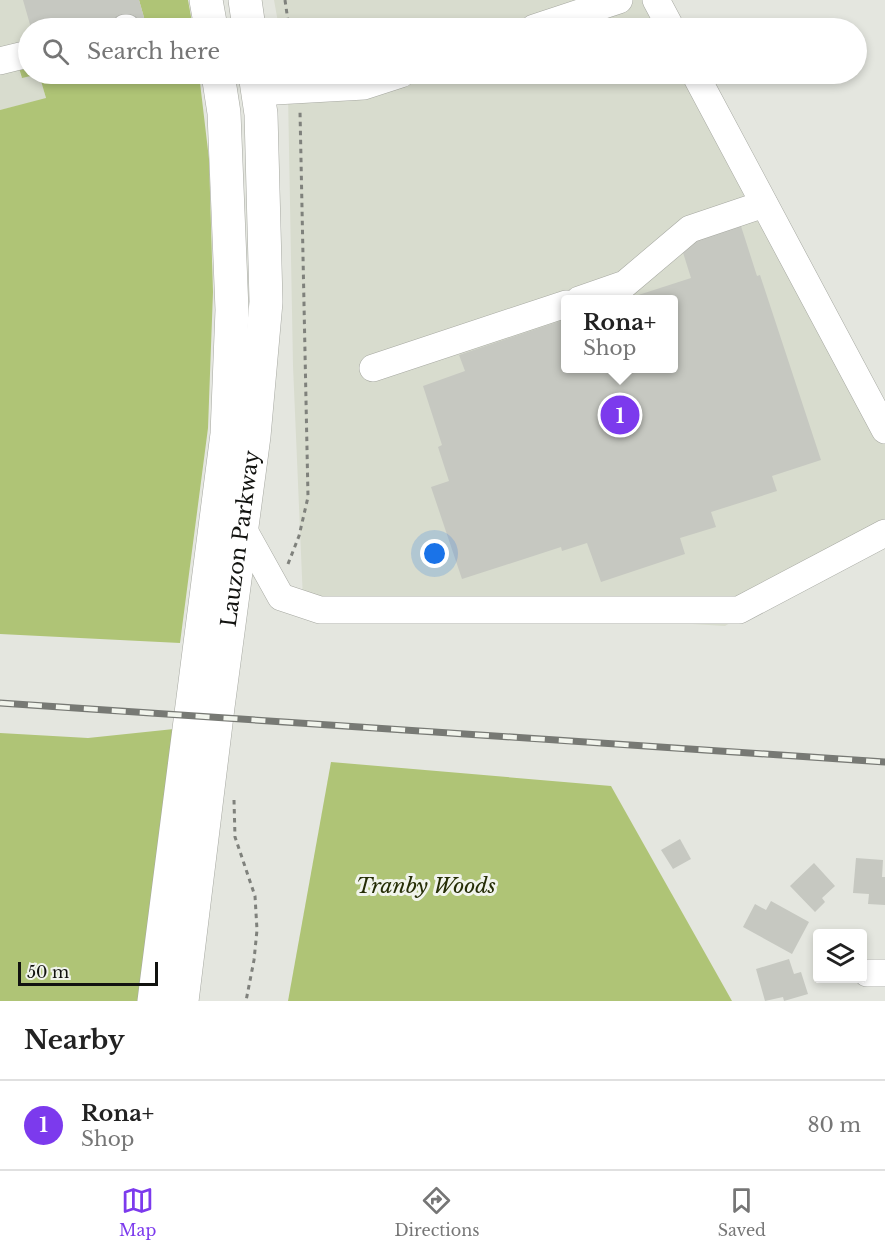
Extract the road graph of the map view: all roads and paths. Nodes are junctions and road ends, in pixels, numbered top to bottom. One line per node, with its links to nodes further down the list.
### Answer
1 (206, 0): 6 (main road)
2 (245, 0): 7 (main road)
3 (285, 0): 8 (path)
4 (619, 0): 9 (lane)
5 (656, 0): 10 (lane)
6 (209, 18)
7 (248, 18)
8 (288, 18)
9 (564, 18)
10 (666, 18)
11 (18, 56): 12 (lane)
12 (0, 61)
13 (220, 84): 28 (main road, Lauzon Parkway)
14 (257, 84): 24 (main road, Lauzon Parkway)
15 (263, 84): 18 (lane)
16 (370, 84): 18 (lane)
17 (700, 84): 19 (lane)
18 (297, 90): 26 (path)
19 (764, 204): 20 (lane); 23 (lane)
20 (593, 295)
21 (561, 306): 22 (lane)
22 (373, 368)
23 (885, 430)
24 (242, 527): 26 (lane); 29 (main road, Lauzon Parkway)
25 (885, 533): 26 (lane)
26 (275, 584)
27 (234, 793): 30 (path)
28 (154, 1001)
29 (182, 1001)
30 (246, 1001)

